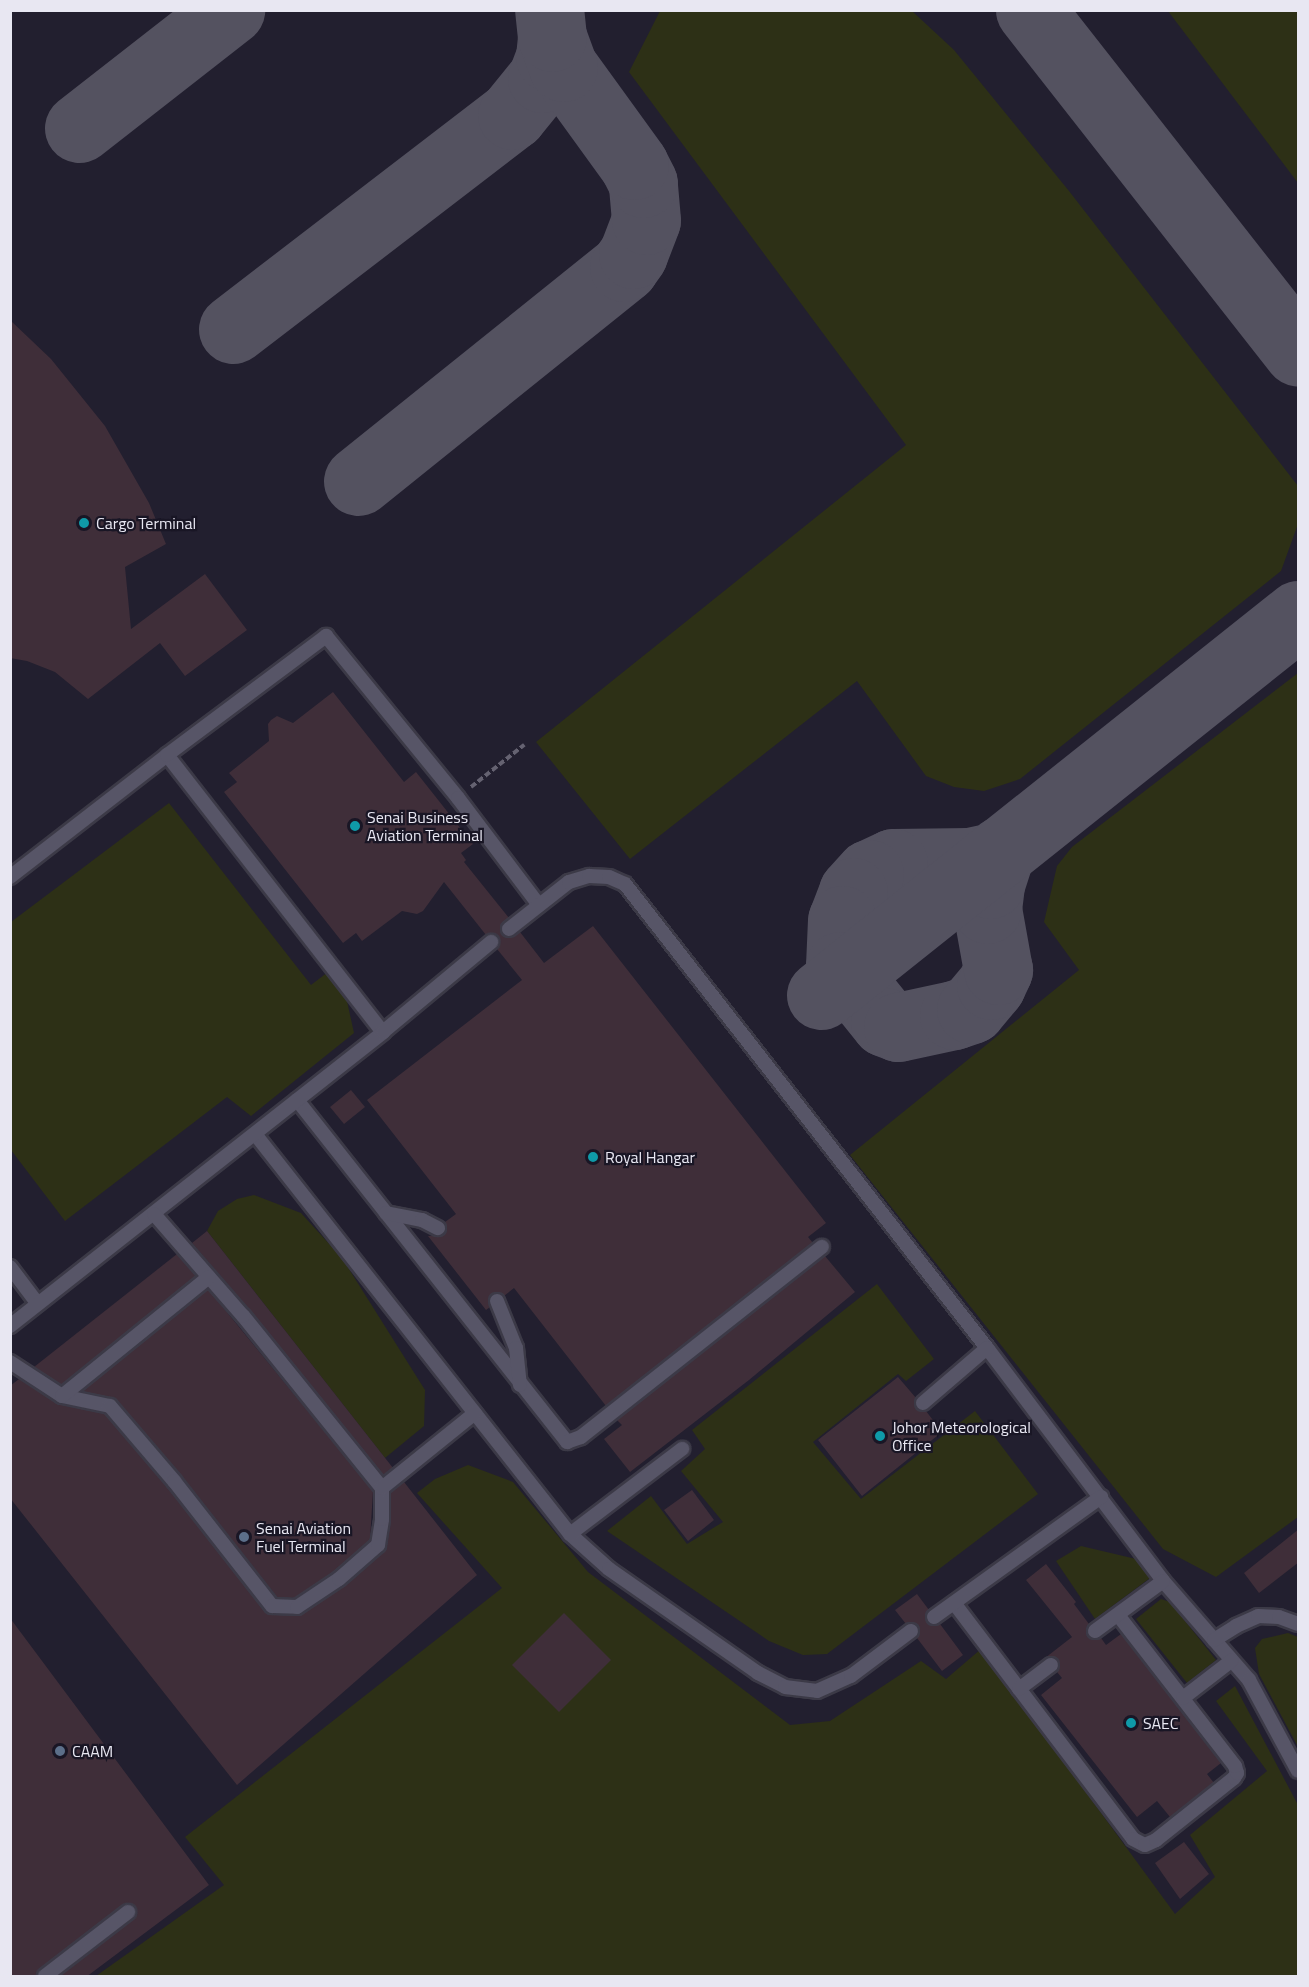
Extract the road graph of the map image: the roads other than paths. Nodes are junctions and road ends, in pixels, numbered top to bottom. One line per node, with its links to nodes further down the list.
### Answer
1 (167, 755): 2 (lane); 3 (lane); 6 (lane)
2 (10, 878)
3 (539, 905): 4 (lane); 18 (lane)
4 (509, 929)
5 (491, 942): 6 (lane)
6 (383, 1032): 7 (lane)
7 (297, 1100): 8 (lane); 9 (lane)
8 (255, 1134): 10 (lane); 23 (lane)
9 (386, 1213): 11 (lane); 20 (lane)
10 (154, 1214): 14 (lane); 16 (lane)
11 (438, 1228)
12 (822, 1247): 20 (lane)
13 (10, 1267): 16 (lane)
14 (209, 1277): 21 (lane); 25 (lane)
15 (497, 1301): 20 (lane)
16 (38, 1304): 17 (lane)
17 (10, 1326)
18 (987, 1348): 22 (lane); 26 (lane)
19 (10, 1362): 21 (lane)
20 (520, 1385)
21 (62, 1396): 25 (lane)
22 (923, 1403)
23 (475, 1413): 25 (lane); 27 (lane)
24 (682, 1449): 27 (lane)
25 (382, 1488)
26 (1101, 1497): 28 (lane); 29 (lane)
27 (570, 1534): 33 (lane)
28 (1163, 1581): 30 (lane); 35 (lane)
29 (954, 1603): 31 (lane); 38 (lane)
30 (1118, 1615): 34 (lane); 39 (lane)
31 (934, 1617)
32 (1299, 1624): 35 (lane)
33 (911, 1630)
34 (1095, 1631)
35 (1214, 1640): 36 (lane)
36 (1232, 1661): 39 (lane); 40 (lane)
37 (1051, 1665): 38 (lane)
38 (1019, 1689): 39 (lane)
39 (1183, 1698)
40 (1299, 1771)
41 (128, 1912): 42 (lane)
42 (45, 1977)

